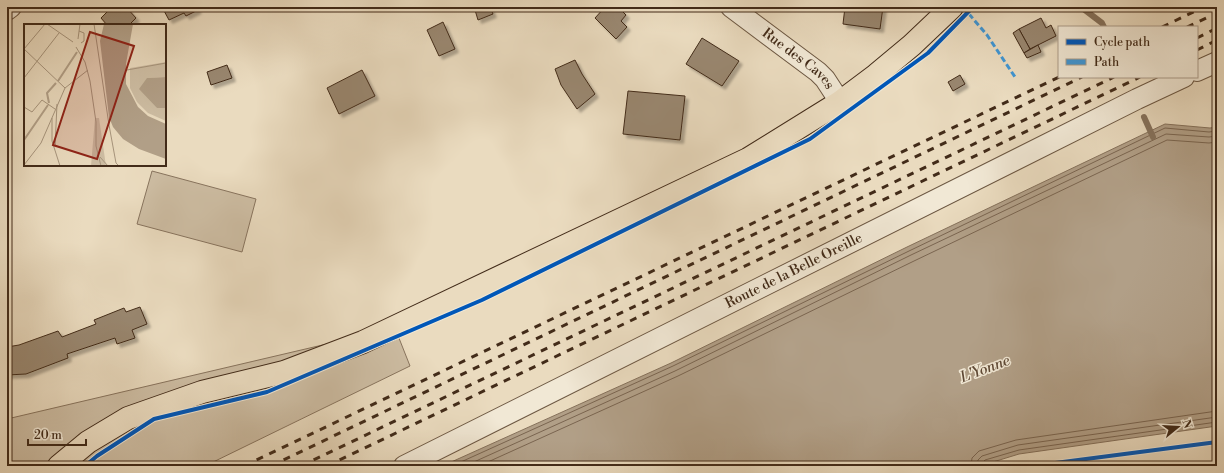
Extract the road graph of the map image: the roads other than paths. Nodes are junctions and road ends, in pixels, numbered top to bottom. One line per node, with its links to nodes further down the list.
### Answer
1 (11, 7): 4 (street)
2 (731, 7): 8 (street, Rue des Caves)
3 (952, 7): 8 (main road)
4 (7, 10)
5 (1217, 62): 6 (street)
6 (1198, 71)
7 (1182, 78): 10 (street, Route de la Belle Oreille)
8 (840, 102): 9 (main road)
9 (59, 466)
10 (404, 466)

